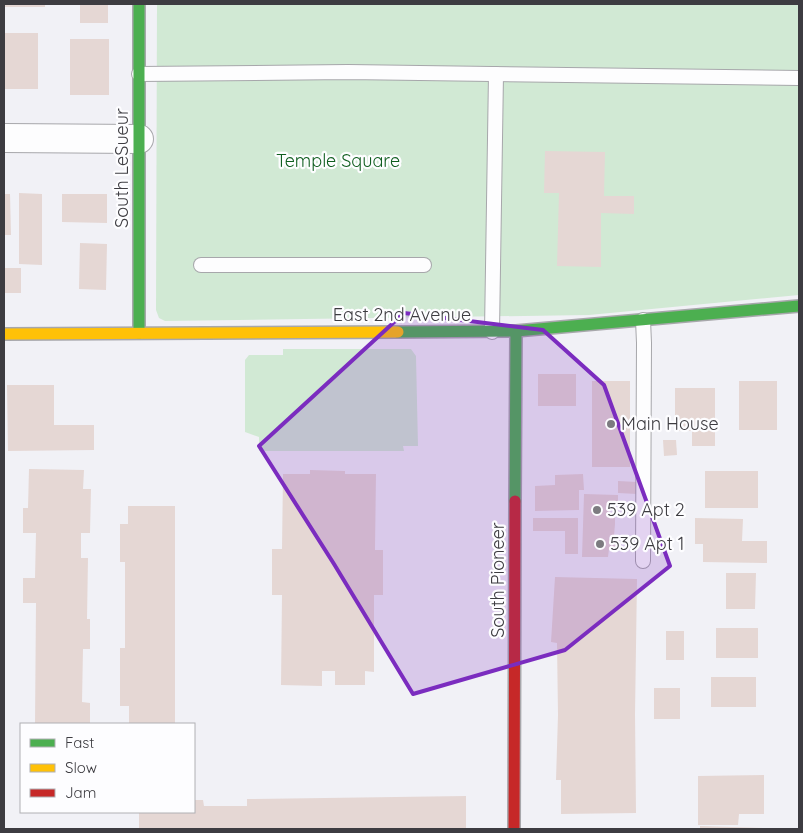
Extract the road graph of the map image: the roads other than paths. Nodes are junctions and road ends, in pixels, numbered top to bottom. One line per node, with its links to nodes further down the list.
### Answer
1 (139, 4): 2 (street, South LeSueur)
2 (139, 74): 3 (lane); 6 (street, South LeSueur)
3 (496, 74): 4 (lane); 12 (lane)
4 (799, 78)
5 (4, 138): 6 (street)
6 (139, 139): 13 (street, South LeSueur)
7 (424, 265): 8 (lane)
8 (201, 266)
9 (799, 306): 10 (street, East 2nd Avenue)
10 (643, 320): 11 (street, East 2nd Avenue); 15 (lane)
11 (516, 331): 12 (street, East 2nd Avenue); 16 (street, South Pioneer)
12 (492, 332): 13 (street, East 2nd Avenue)
13 (139, 333): 14 (street, East 2nd Avenue)
14 (4, 334)
15 (643, 561)
16 (514, 829)

